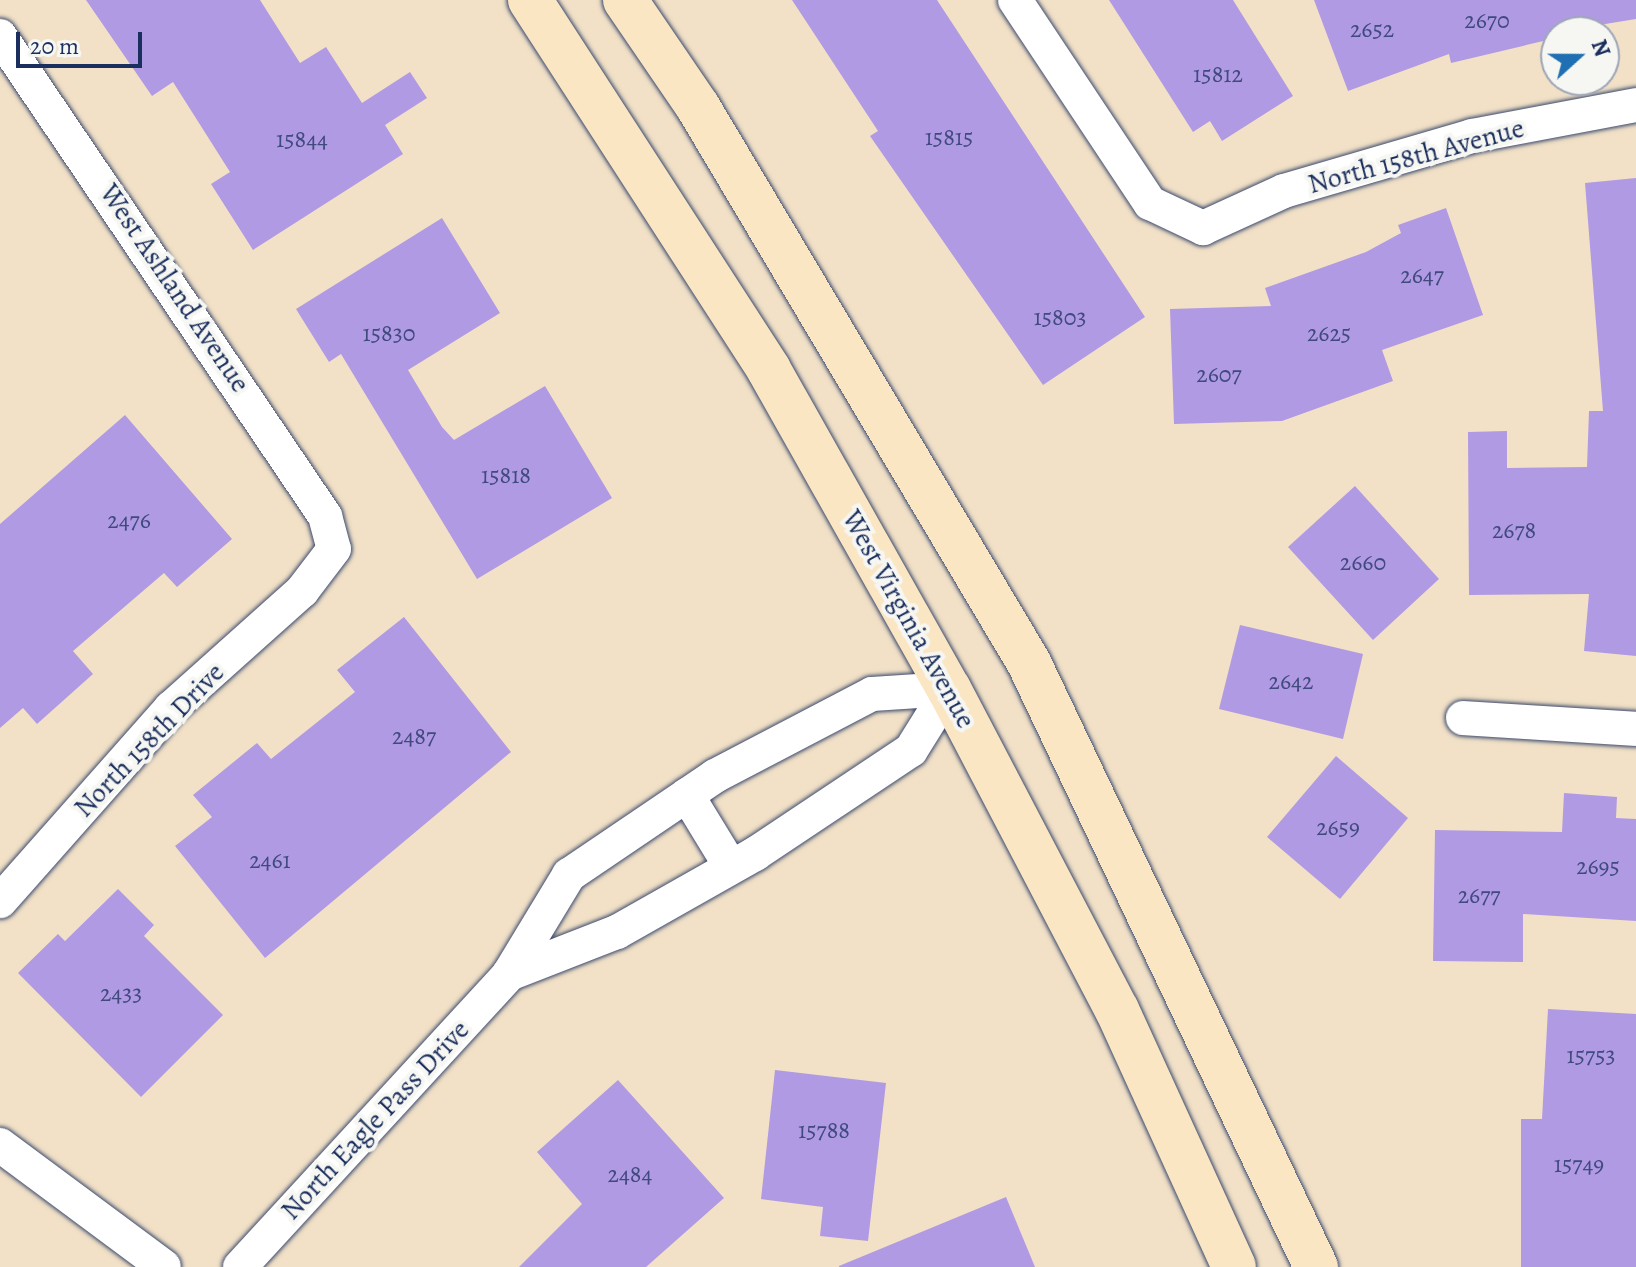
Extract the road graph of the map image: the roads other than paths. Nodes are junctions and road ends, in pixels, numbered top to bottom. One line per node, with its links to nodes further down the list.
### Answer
1 (530, 0): 7 (main road, West Virginia Avenue)
2 (625, 0): 18 (main road)
3 (1015, 0): 5 (street, North 158th Avenue)
4 (0, 36): 6 (street, West Ashland Avenue)
5 (1636, 105)
6 (334, 549): 12 (street, North 158th Drive)
7 (949, 689): 10 (street, North Eagle Pass Drive); 11 (street, North Eagle Pass Drive); 17 (main road, West Virginia Avenue)
8 (1463, 718): 9 (street)
9 (1636, 729)
10 (687, 795): 11 (street); 13 (street, North Eagle Pass Drive)
11 (731, 867): 13 (street, North Eagle Pass Drive)
12 (0, 901)
13 (509, 974): 16 (street, North Eagle Pass Drive)
14 (0, 1145): 15 (street)
15 (164, 1267)
16 (240, 1267)
17 (1234, 1267)
18 (1316, 1267)

